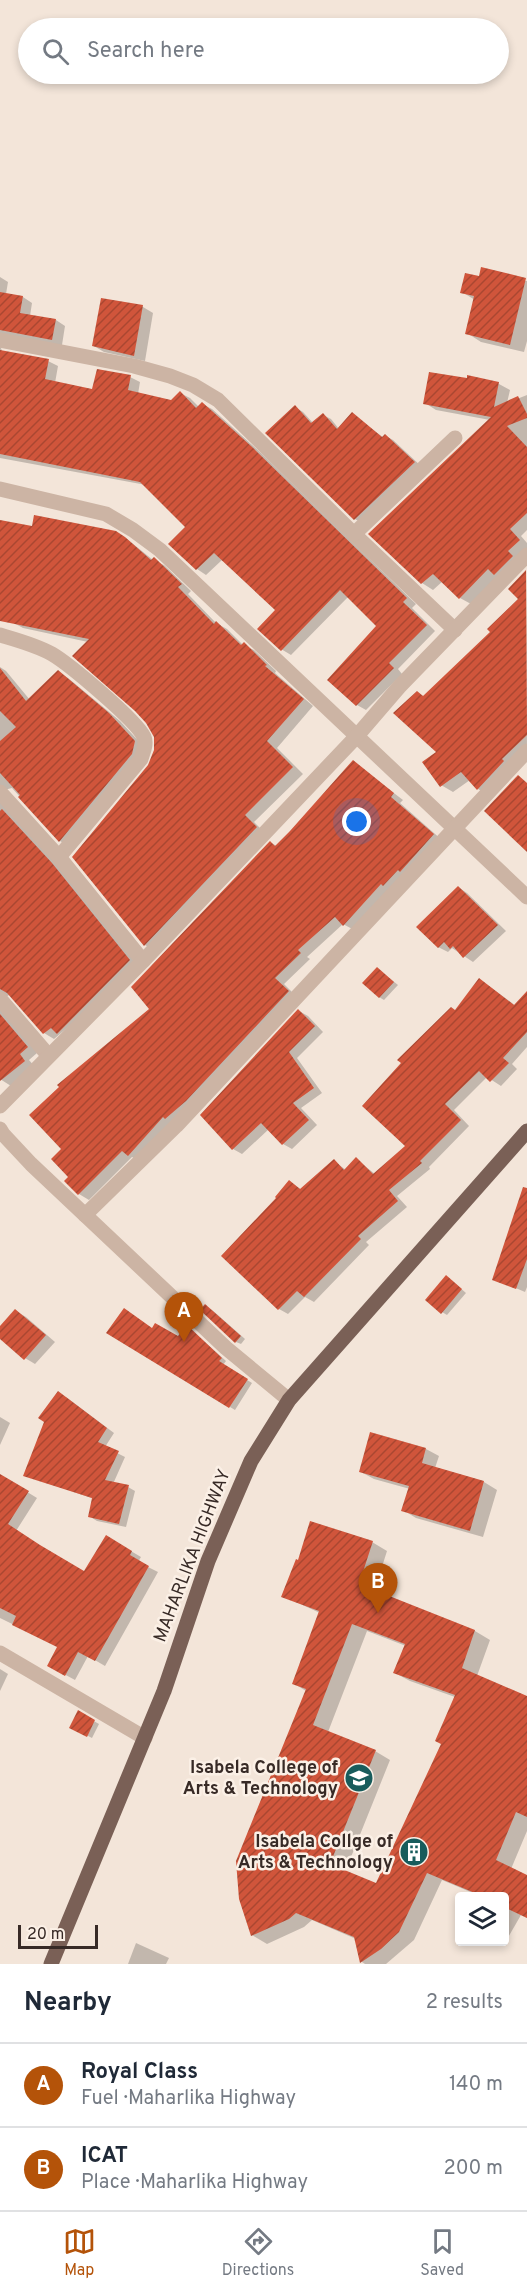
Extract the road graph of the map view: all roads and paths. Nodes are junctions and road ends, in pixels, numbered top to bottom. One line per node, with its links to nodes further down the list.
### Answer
1 (0, 340): 4 (street)
2 (455, 438): 4 (street)
3 (0, 489): 8 (street)
4 (354, 534): 6 (street)
5 (527, 555): 6 (street)
6 (455, 630): 8 (street)
7 (0, 635): 12 (street)
8 (357, 737): 11 (street); 14 (street)
9 (527, 751): 11 (street)
10 (0, 792): 12 (street)
11 (454, 830): 13 (street); 20 (street)
12 (59, 857): 14 (street)
13 (527, 897)
14 (143, 961): 16 (street)
15 (0, 999): 16 (street)
16 (48, 1055): 17 (street)
17 (0, 1106)
18 (0, 1129): 20 (street)
19 (527, 1131): 21 (main road, MAHARLIKA HIGHWAY)
20 (86, 1215): 21 (street)
21 (289, 1400): 23 (main road, MAHARLIKA HIGHWAY)
22 (0, 1653): 23 (street)
23 (145, 1738): 24 (main road, MAHARLIKA HIGHWAY)
24 (51, 1964)

